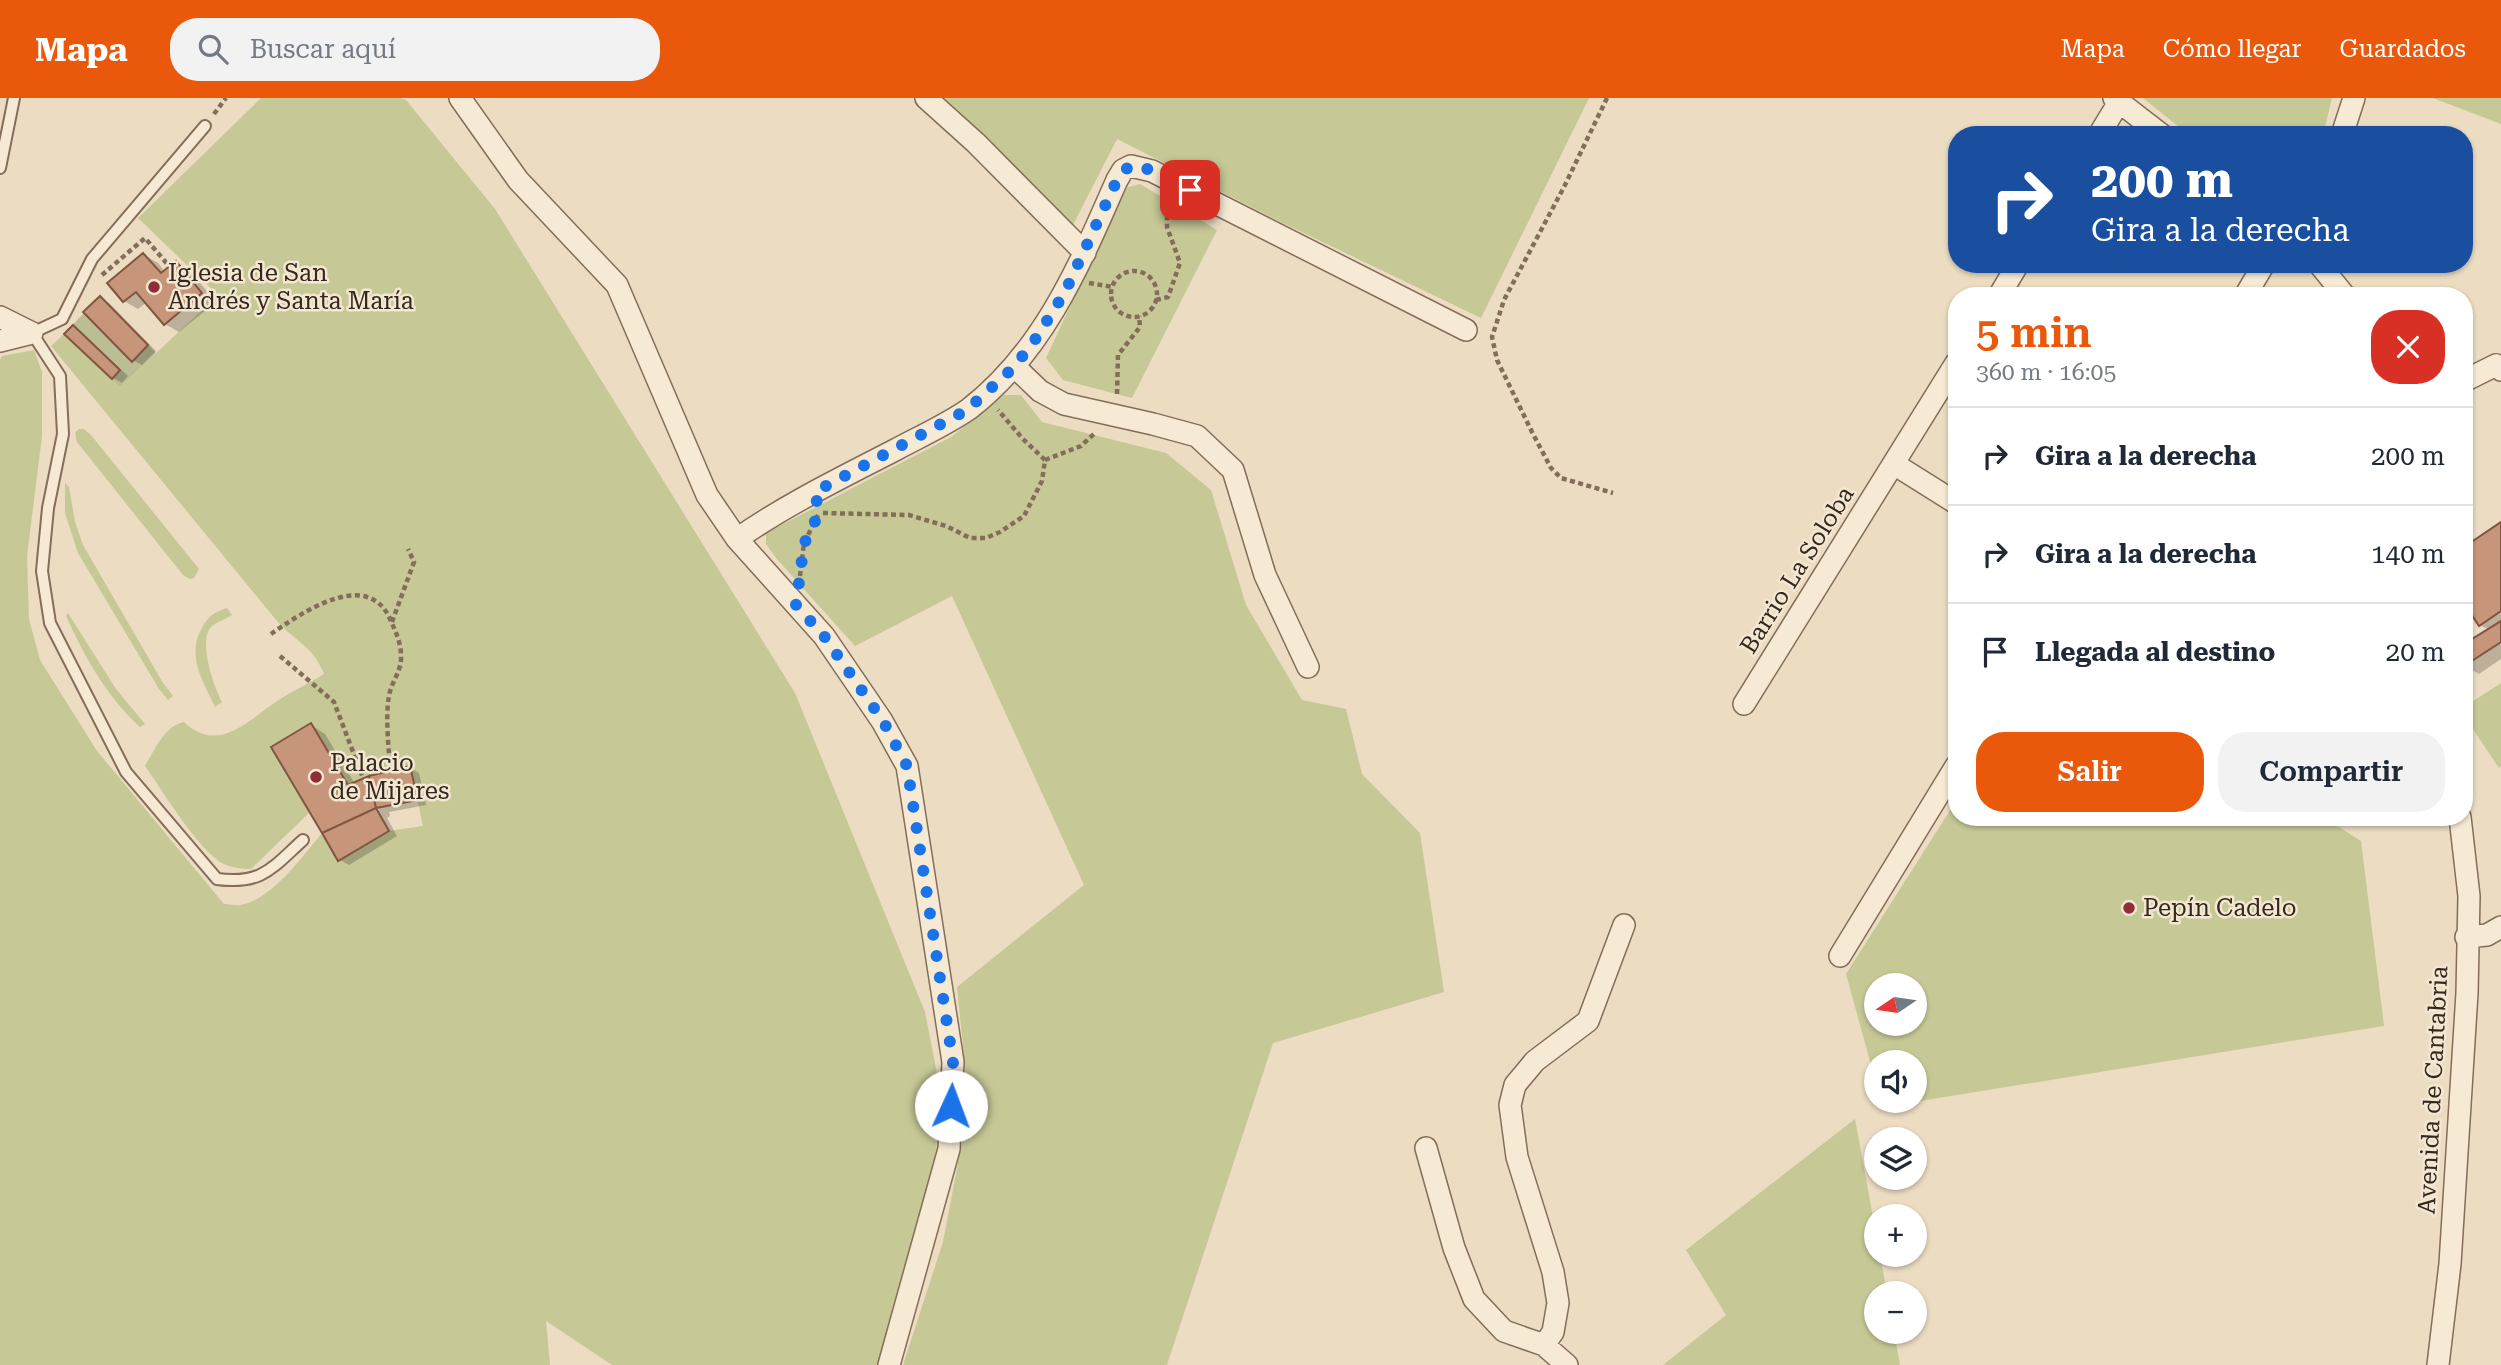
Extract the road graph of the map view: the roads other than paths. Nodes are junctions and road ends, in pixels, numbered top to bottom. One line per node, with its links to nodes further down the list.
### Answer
1 (14, 98): 10 (lane)
2 (460, 98): 24 (street)
3 (926, 98): 11 (street)
4 (2354, 98): 9 (street)
5 (2117, 100): 7 (street); 8 (street)
6 (205, 126): 16 (lane)
7 (2104, 126)
8 (2150, 126)
9 (2345, 126)
10 (0, 168)
11 (1085, 253): 15 (street); 18 (street)
12 (2326, 273): 13 (street)
13 (2338, 287)
14 (0, 317): 16 (street)
15 (1466, 330)
16 (32, 333): 17 (street); 29 (lane)
17 (0, 341)
18 (1014, 367): 24 (street); 25 (street)
19 (2501, 370): 21 (street)
20 (1948, 376): 22 (street, Barrio La Soloba)
21 (2473, 376)
22 (1894, 464): 23 (street); 26 (street, Barrio La Soloba)
23 (1948, 498)
24 (737, 539): 36 (street)
25 (1308, 667)
26 (1744, 704)
27 (1948, 779): 33 (street)
28 (2461, 826): 32 (street, Avenida de Cantabria)
29 (303, 840)
30 (1624, 925): 35 (street)
31 (2501, 927): 32 (street)
32 (2466, 937): 38 (street, Avenida de Cantabria)
33 (1840, 956)
34 (1426, 1148): 35 (street)
35 (1544, 1345): 37 (street)
36 (889, 1365)
37 (1567, 1365)
38 (2438, 1365)

